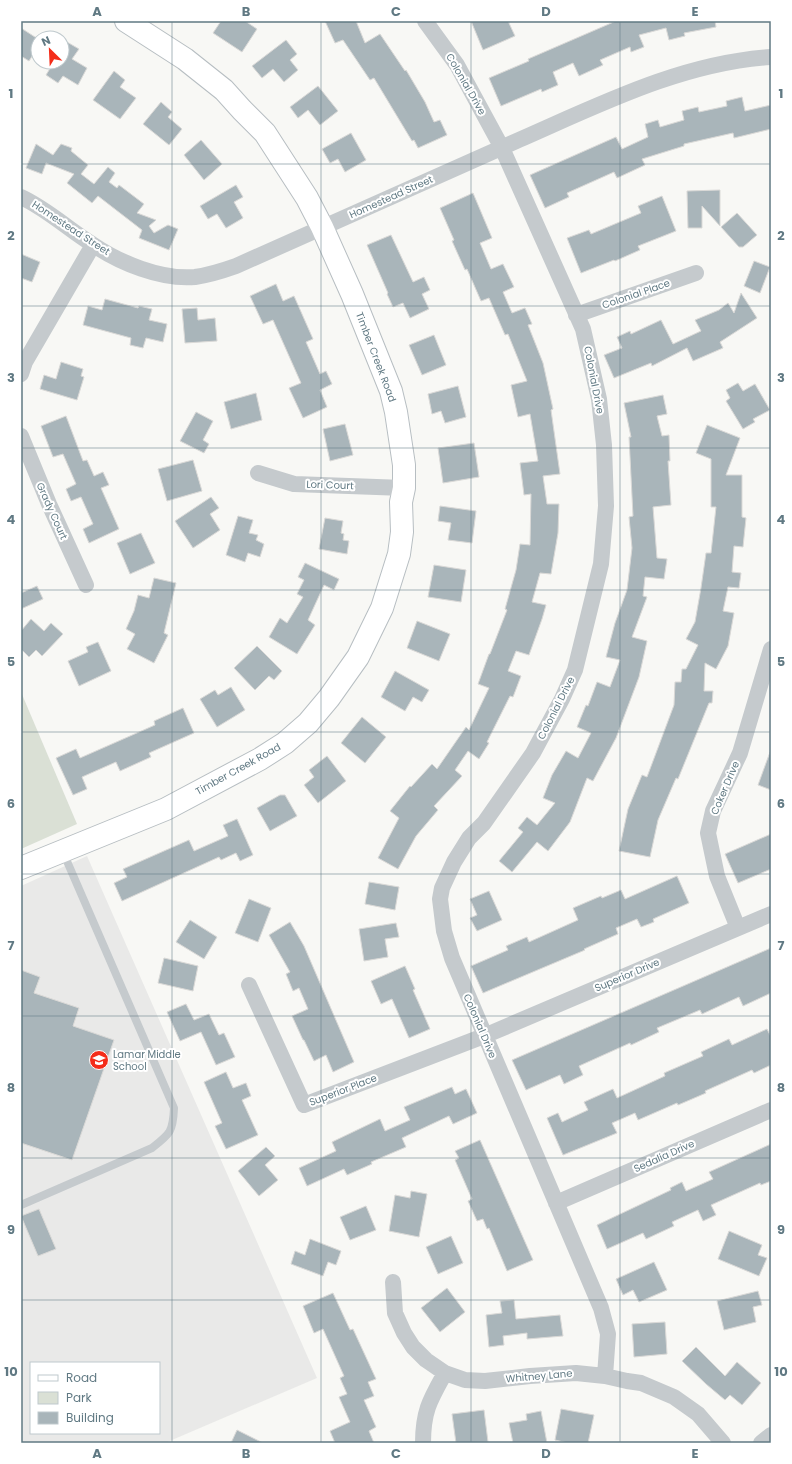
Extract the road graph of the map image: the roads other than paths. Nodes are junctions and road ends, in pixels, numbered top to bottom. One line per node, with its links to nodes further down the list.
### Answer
1 (126, 21): 6 (street, Timber Creek Road)
2 (425, 21): 4 (street, Colonial Drive)
3 (771, 57): 4 (street, Homestead Street)
4 (502, 148): 6 (street, Homestead Street); 9 (street, Colonial Drive)
5 (21, 197): 7 (street, Homestead Street)
6 (322, 228): 7 (street, Homestead Street); 13 (street, Timber Creek Road)
7 (93, 245): 10 (street)
8 (696, 272): 9 (street, Colonial Place)
9 (576, 315): 21 (street, Colonial Drive)
10 (21, 374)
11 (21, 436): 14 (street, Grady Court)
12 (258, 473): 13 (street, Lori Court)
13 (404, 488): 16 (street, Timber Creek Road)
14 (86, 585)
15 (771, 649): 19 (street, Coker Drive)
16 (62, 850): 17 (street, Timber Creek Road); 24 (lane)
17 (21, 868)
18 (771, 914): 19 (street, Superior Drive)
19 (738, 928): 21 (street, Superior Drive)
20 (249, 985): 21 (street, Superior Place)
21 (484, 1036): 23 (street, Colonial Drive)
22 (771, 1110): 23 (street, Sedalia Drive)
23 (556, 1203): 27 (street, Colonial Drive)
24 (21, 1205)
25 (392, 1282): 26 (street, Whitney Lane)
26 (444, 1373): 27 (street, Whitney Lane); 29 (street)
27 (605, 1376): 30 (street, Whitney Lane)
28 (771, 1435): 31 (street)
29 (423, 1443)
30 (722, 1443)
31 (761, 1443)

